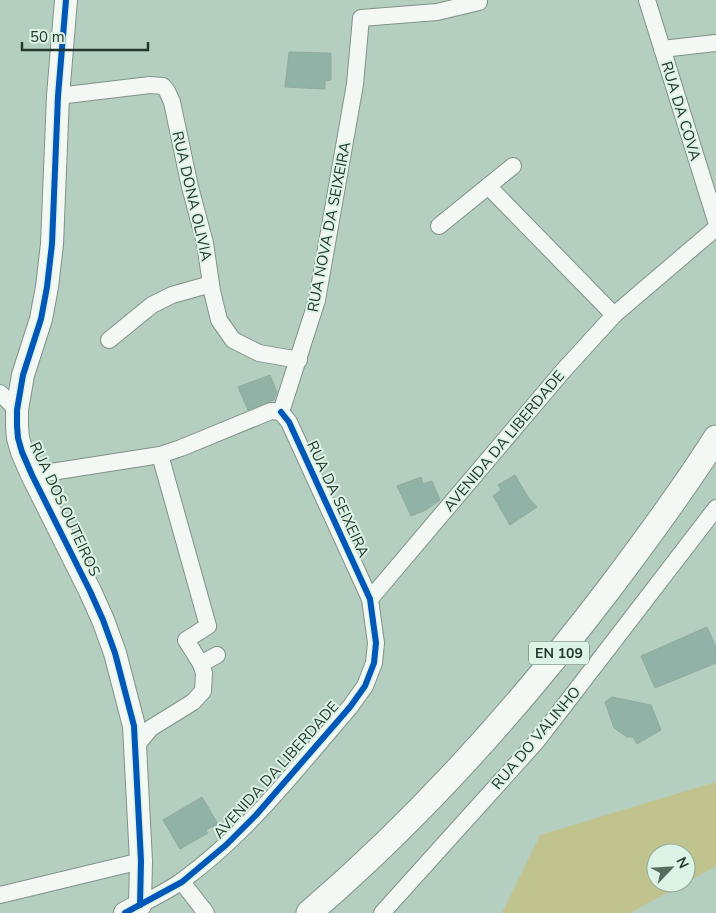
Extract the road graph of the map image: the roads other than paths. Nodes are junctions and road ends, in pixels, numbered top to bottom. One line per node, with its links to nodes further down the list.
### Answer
1 (66, 0): 6 (street, RUA DOS OUTEIROS)
2 (647, 0): 5 (street, RUA DA COVA)
3 (479, 2): 15 (street, RUA NOVA DA SEIXEIRA)
4 (716, 43): 5 (street)
5 (662, 49): 9 (street, RUA DA COVA)
6 (58, 96): 12 (street, RUA DONA OLIVIA); 17 (street, RUA DOS OUTEIROS)
7 (513, 166): 8 (street)
8 (488, 186): 10 (street); 13 (street)
9 (716, 221)
10 (439, 226)
11 (716, 228): 13 (street, AVENIDA DA LIBERDADE)
12 (211, 284): 14 (street); 15 (street, RUA DONA OLIVIA)
13 (614, 315): 23 (street, AVENIDA DA LIBERDADE)
14 (109, 340)
15 (299, 360): 18 (street, RUA NOVA DA SEIXEIRA)
16 (0, 392): 17 (street)
17 (17, 410): 21 (street, RUA DOS OUTEIROS)
18 (282, 412): 20 (street); 23 (street, RUA DA SEIXEIRA)
19 (716, 438): 32 (main road, EN 109)
20 (160, 455): 21 (street); 25 (street)
21 (32, 475): 26 (street, RUA DOS OUTEIROS)
22 (716, 508): 33 (street, RUA DO VALINHO)
23 (370, 599): 28 (street, AVENIDA DA LIBERDADE)
24 (217, 655): 25 (street)
25 (200, 664): 26 (street)
26 (136, 746): 27 (street, RUA DOS OUTEIROS)
27 (141, 861): 29 (street); 30 (street, RUA DOS OUTEIROS)
28 (182, 882): 30 (street, AVENIDA DA LIBERDADE); 31 (street)
29 (0, 895)
30 (133, 909)
31 (206, 913)
32 (309, 913)
33 (382, 913)

